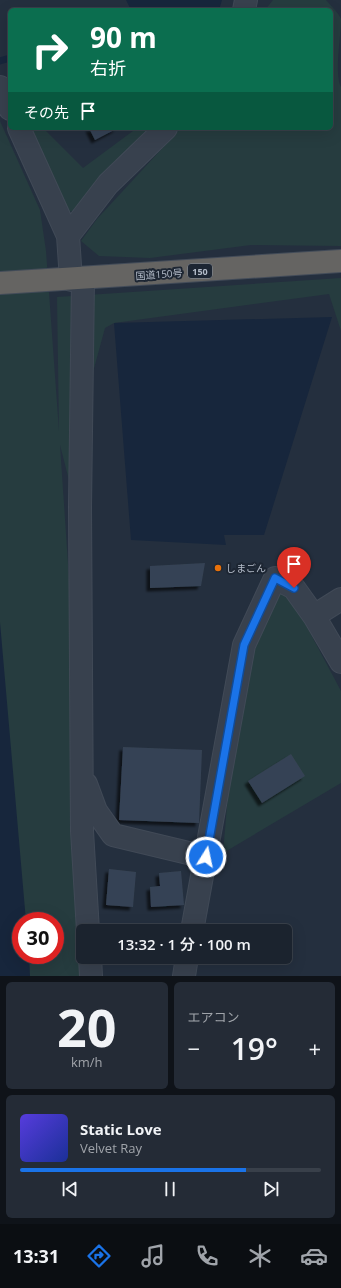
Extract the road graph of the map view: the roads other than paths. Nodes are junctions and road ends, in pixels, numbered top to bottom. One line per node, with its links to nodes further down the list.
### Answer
1 (0, 87): 2 (street)
2 (8, 105)
3 (20, 130): 5 (street)
4 (164, 130): 5 (street)
5 (68, 236): 7 (street)
6 (341, 261): 7 (highway, 国道150号 / 150)
7 (71, 280): 8 (highway, 国道150号 / 150); 12 (street)
8 (0, 283)
9 (341, 599): 10 (street)
10 (314, 616): 11 (street); 13 (street)
11 (341, 662)
12 (82, 771): 13 (street); 14 (street)
13 (206, 857): 15 (street)
14 (88, 924)
15 (193, 924)
16 (90, 964): 18 (street)
17 (186, 964): 19 (street)
18 (91, 976)
19 (184, 976)

